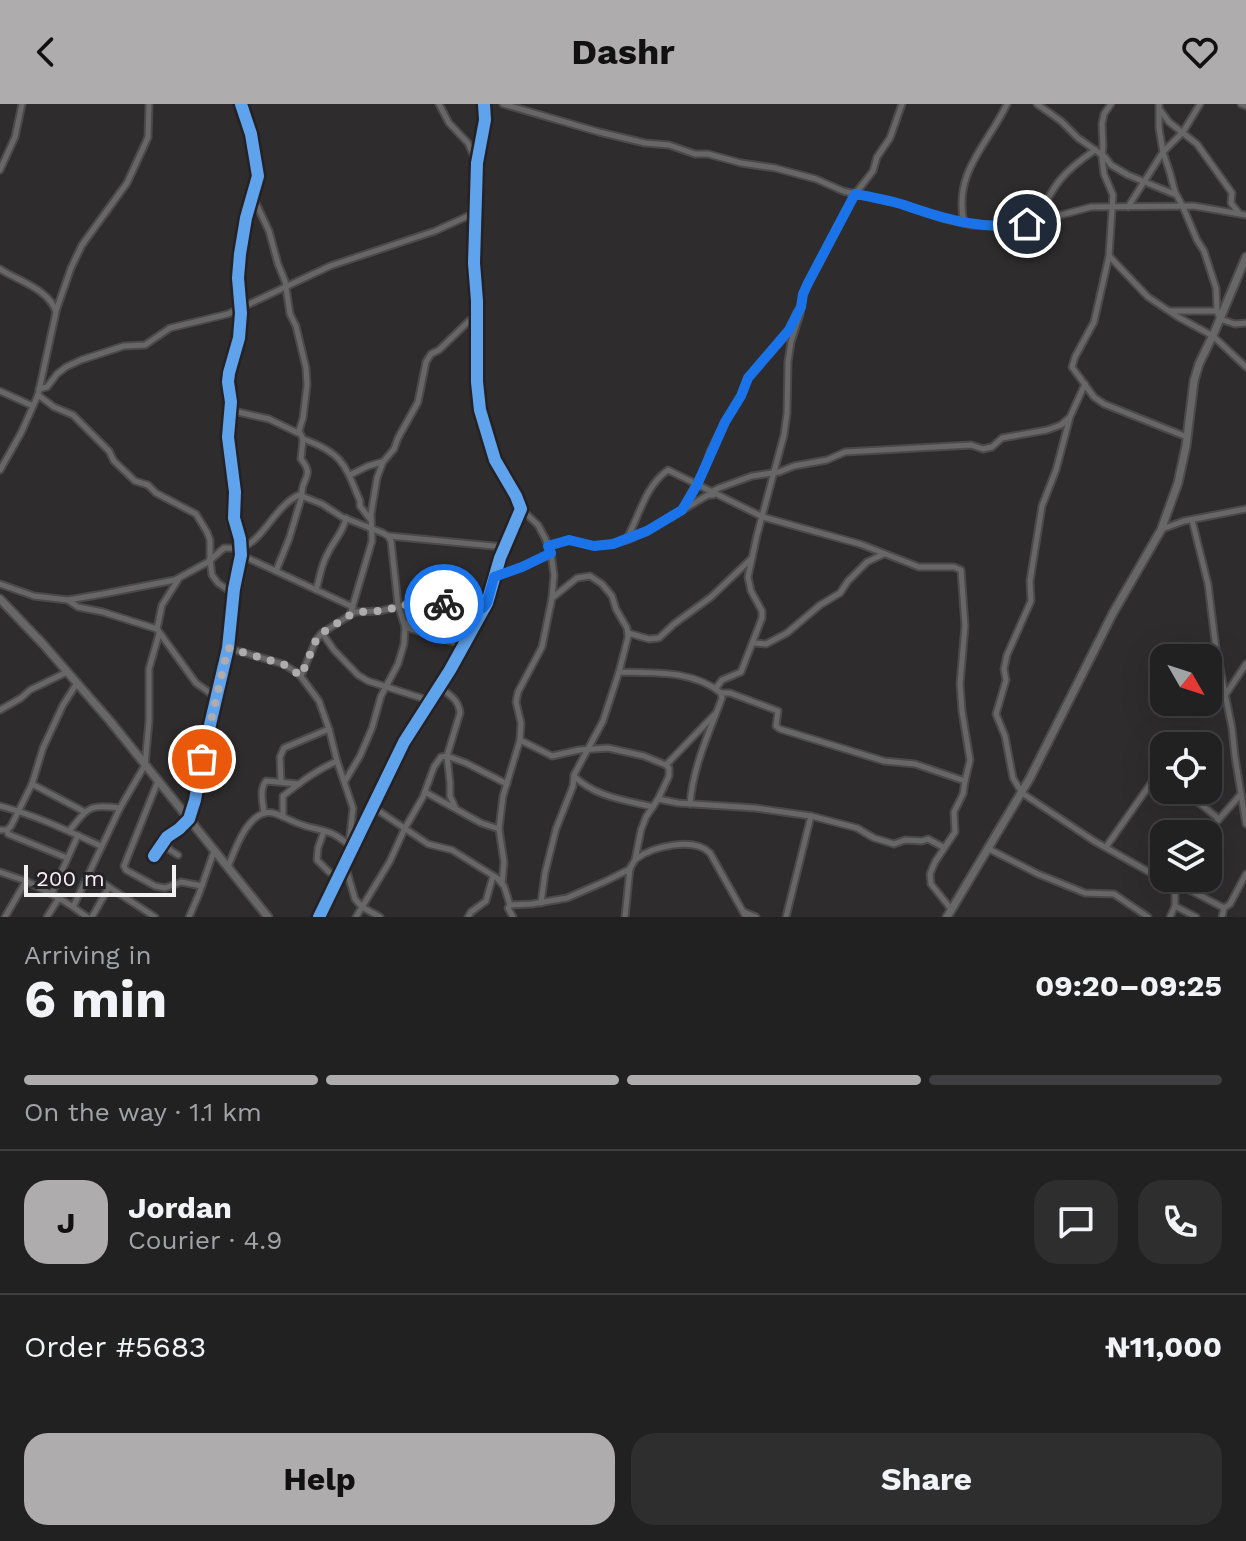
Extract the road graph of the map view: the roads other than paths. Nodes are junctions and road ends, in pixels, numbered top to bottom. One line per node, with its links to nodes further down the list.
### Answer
1 (22, 104): 21 (street)
2 (149, 104): 40 (street)
3 (241, 104): 25 (street)
4 (439, 104): 14 (street)
5 (484, 104): 15 (street)
6 (503, 104): 23 (street)
7 (902, 104): 23 (street)
8 (1007, 104): 32 (street)
9 (1111, 104): 16 (street)
10 (1200, 104): 13 (street)
11 (1040, 105): 17 (street)
12 (1160, 107): 13 (street); 18 (street)
13 (1183, 132): 18 (street); 30 (street)
14 (468, 143): 15 (street); 20 (street)
15 (480, 145): 20 (street)
16 (1103, 146): 17 (street); 19 (street)
17 (1095, 150): 19 (street); 31 (street)
18 (1163, 152): 22 (street); 24 (street)
19 (1102, 154): 22 (street); 26 (street)
20 (477, 163): 29 (street)
21 (0, 170)
22 (1144, 182): 24 (street); 27 (street)
23 (855, 194): 32 (street); 38 (street)
24 (1176, 195): 28 (street)
25 (253, 197): 36 (street); 37 (street)
26 (1112, 207): 27 (street); 31 (street); 33 (street)
27 (1128, 207): 28 (street)
28 (1183, 207): 30 (street); 41 (street)
29 (477, 212): 36 (street); 42 (street)
30 (1243, 214)
31 (1036, 222): 32 (street)
32 (964, 223)
33 (1109, 256): 39 (street); 46 (street)
34 (1246, 257): 41 (street)
35 (0, 269): 40 (street)
36 (287, 286): 37 (street); 52 (street)
37 (241, 307): 48 (street); 50 (street)
38 (801, 307): 56 (street); 58 (street)
39 (1169, 311): 41 (street); 44 (street)
40 (56, 312): 48 (street)
41 (1219, 315): 43 (street); 44 (street)
42 (476, 321): 54 (street); 61 (street)
43 (1245, 324)
44 (1213, 336): 45 (street); 53 (street)
45 (1246, 367)
46 (1085, 384): 51 (street); 53 (street)
47 (0, 391): 49 (street)
48 (39, 392): 49 (street); 79 (street)
49 (33, 406): 55 (street)
50 (229, 410): 52 (street); 75 (street)
51 (1070, 418): 56 (street); 133 (street)
52 (301, 436): 57 (street); 60 (street)
53 (1187, 437): 64 (street)
54 (383, 462): 57 (street); 69 (street)
55 (0, 470)
56 (775, 472): 59 (street); 65 (street)
57 (350, 475): 69 (street)
58 (697, 485): 59 (street); 63 (street); 72 (street)
59 (713, 494): 63 (street); 65 (street)
60 (302, 496): 66 (street); 75 (street); 80 (street)
61 (521, 509): 73 (street); 74 (street)
62 (1246, 509): 67 (street)
63 (682, 510): 72 (street)
64 (1169, 510): 68 (street); 70 (street)
65 (763, 517): 77 (street); 78 (street)
66 (346, 518): 69 (street); 84 (street)
67 (1192, 520): 68 (street); 109 (street)
68 (1184, 521): 70 (street)
69 (370, 523): 71 (street); 91 (street)
70 (1161, 530): 133 (street)
71 (388, 536): 74 (street); 90 (street)
72 (626, 540): 73 (street)
73 (548, 546): 76 (street)
74 (504, 547): 82 (street)
75 (241, 552): 79 (street); 80 (street); 85 (street)
76 (551, 553): 82 (street); 86 (street)
77 (884, 554): 98 (street); 127 (street)
78 (752, 558): 97 (street); 98 (street)
79 (210, 560): 81 (street); 85 (street)
80 (276, 571): 84 (street)
81 (182, 577): 88 (street); 95 (street)
82 (494, 577): 92 (street)
83 (0, 584): 88 (street)
84 (316, 590): 91 (street)
85 (234, 594): 100 (street)
86 (552, 598): 97 (street); 115 (street)
87 (0, 599): 102 (street)
88 (68, 600): 95 (street)
89 (415, 602): 90 (street); 92 (street); 94 (street)
90 (398, 605): 93 (street); 94 (street)
91 (353, 607): 93 (street)
92 (483, 608): 99 (street)
93 (350, 615): 96 (street)
94 (406, 627): 99 (street); 106 (street)
95 (158, 631): 110 (street); 121 (street)
96 (322, 633): 104 (street); 106 (street)
97 (628, 633): 103 (street)
98 (753, 643): 108 (street)
99 (463, 645): 107 (street)
100 (228, 648): 104 (street); 110 (street)
101 (1246, 664): 109 (street)
102 (67, 672): 105 (street); 112 (street)
103 (619, 672): 108 (street); 116 (street)
104 (301, 676): 114 (street)
105 (77, 683): 121 (street); 128 (street)
106 (386, 685): 111 (street); 126 (street)
107 (439, 687): 111 (street); 118 (street)
108 (718, 690): 113 (street); 127 (street)
109 (1226, 695): 119 (street)
110 (217, 698): 148 (street)
111 (431, 701): 139 (street)
112 (0, 710)
113 (717, 711): 122 (street); 136 (street)
114 (329, 729): 120 (street); 125 (street)
115 (520, 740): 116 (street); 130 (street)
116 (586, 749): 122 (street); 123 (street)
117 (1246, 755): 119 (street)
118 (447, 756): 130 (street); 132 (street); 140 (street)
119 (1235, 757): 134 (street)
120 (337, 761): 126 (street); 129 (street)
121 (145, 765): 124 (street); 142 (street)
122 (666, 765): 135 (street)
123 (574, 775): 141 (street); 185 (street)
124 (158, 781): 148 (street); 179 (street)
125 (281, 781): 129 (street); 145 (street)
126 (345, 781): 159 (street)
127 (965, 781): 161 (street)
128 (32, 784): 143 (street); 144 (street)
129 (300, 784): 147 (street)
130 (507, 784): 152 (street)
131 (1150, 785): 160 (street)
132 (425, 792): 140 (street); 151 (street)
133 (1022, 793): 160 (street); 162 (street)
134 (1241, 794): 149 (street); 150 (street)
135 (658, 799): 136 (street); 141 (street)
136 (690, 804): 146 (street)
137 (1200, 804): 149 (street)
138 (0, 806): 143 (street)
139 (373, 807): 151 (street); 159 (street)
140 (455, 807): 152 (street)
141 (653, 807): 167 (street)
142 (120, 808): 144 (street); 158 (street)
143 (18, 810): 153 (street); 154 (street)
144 (85, 812): 154 (street)
145 (264, 813): 147 (street); 169 (street)
146 (811, 816): 161 (street); 206 (street)
147 (283, 817): 155 (street)
148 (189, 819): 157 (street); 163 (street)
149 (1219, 819)
150 (1246, 824)
151 (405, 828): 176 (street); 189 (street)
152 (499, 829): 178 (street)
153 (4, 830): 166 (street)
154 (69, 831): 156 (street)
155 (324, 831): 159 (street); 175 (street)
156 (78, 835): 158 (street); 166 (street)
157 (164, 841): 164 (street); 165 (street)
158 (101, 846): 173 (street)
159 (351, 847): 168 (street)
160 (1106, 847): 171 (street)
161 (943, 849): 192 (street)
162 (989, 849): 192 (street); 207 (street)
163 (214, 850): 169 (street); 179 (street)
164 (178, 855)
165 (154, 856)
166 (67, 858): 183 (street)
167 (635, 860): 170 (street); 191 (street)
168 (345, 864): 175 (street); 189 (street)
169 (228, 867): 198 (street)
170 (630, 868): 185 (street); 204 (street)
171 (1150, 871)
172 (0, 872): 177 (street)
173 (89, 874): 180 (street); 188 (street)
174 (1246, 874): 190 (street)
175 (340, 876): 199 (street)
176 (493, 876): 178 (street); 202 (street)
177 (26, 881): 183 (street); 193 (street)
178 (502, 884): 186 (street)
179 (202, 886): 197 (street)
180 (109, 887): 195 (street); 196 (street)
181 (1176, 892): 187 (street)
182 (1191, 892): 190 (street)
183 (52, 893): 184 (street)
184 (59, 898): 188 (street); 194 (street)
185 (541, 903): 186 (street)
186 (510, 905): 203 (street)
187 (1175, 906): 208 (street); 209 (street)
188 (73, 907): 195 (street)
189 (362, 907): 200 (street); 201 (street)
190 (1224, 908): 210 (street)
191 (745, 914): 205 (street)
192 (950, 914)
193 (5, 917)
194 (47, 917)
195 (89, 917)
196 (155, 917)
197 (189, 917)
198 (268, 917)
199 (319, 917)
200 (356, 917)
201 (380, 917)
202 (468, 917)
203 (513, 917)
204 (625, 917)
205 (756, 917)
206 (786, 917)
207 (1148, 917)
208 (1170, 917)
209 (1196, 917)
210 (1222, 917)

